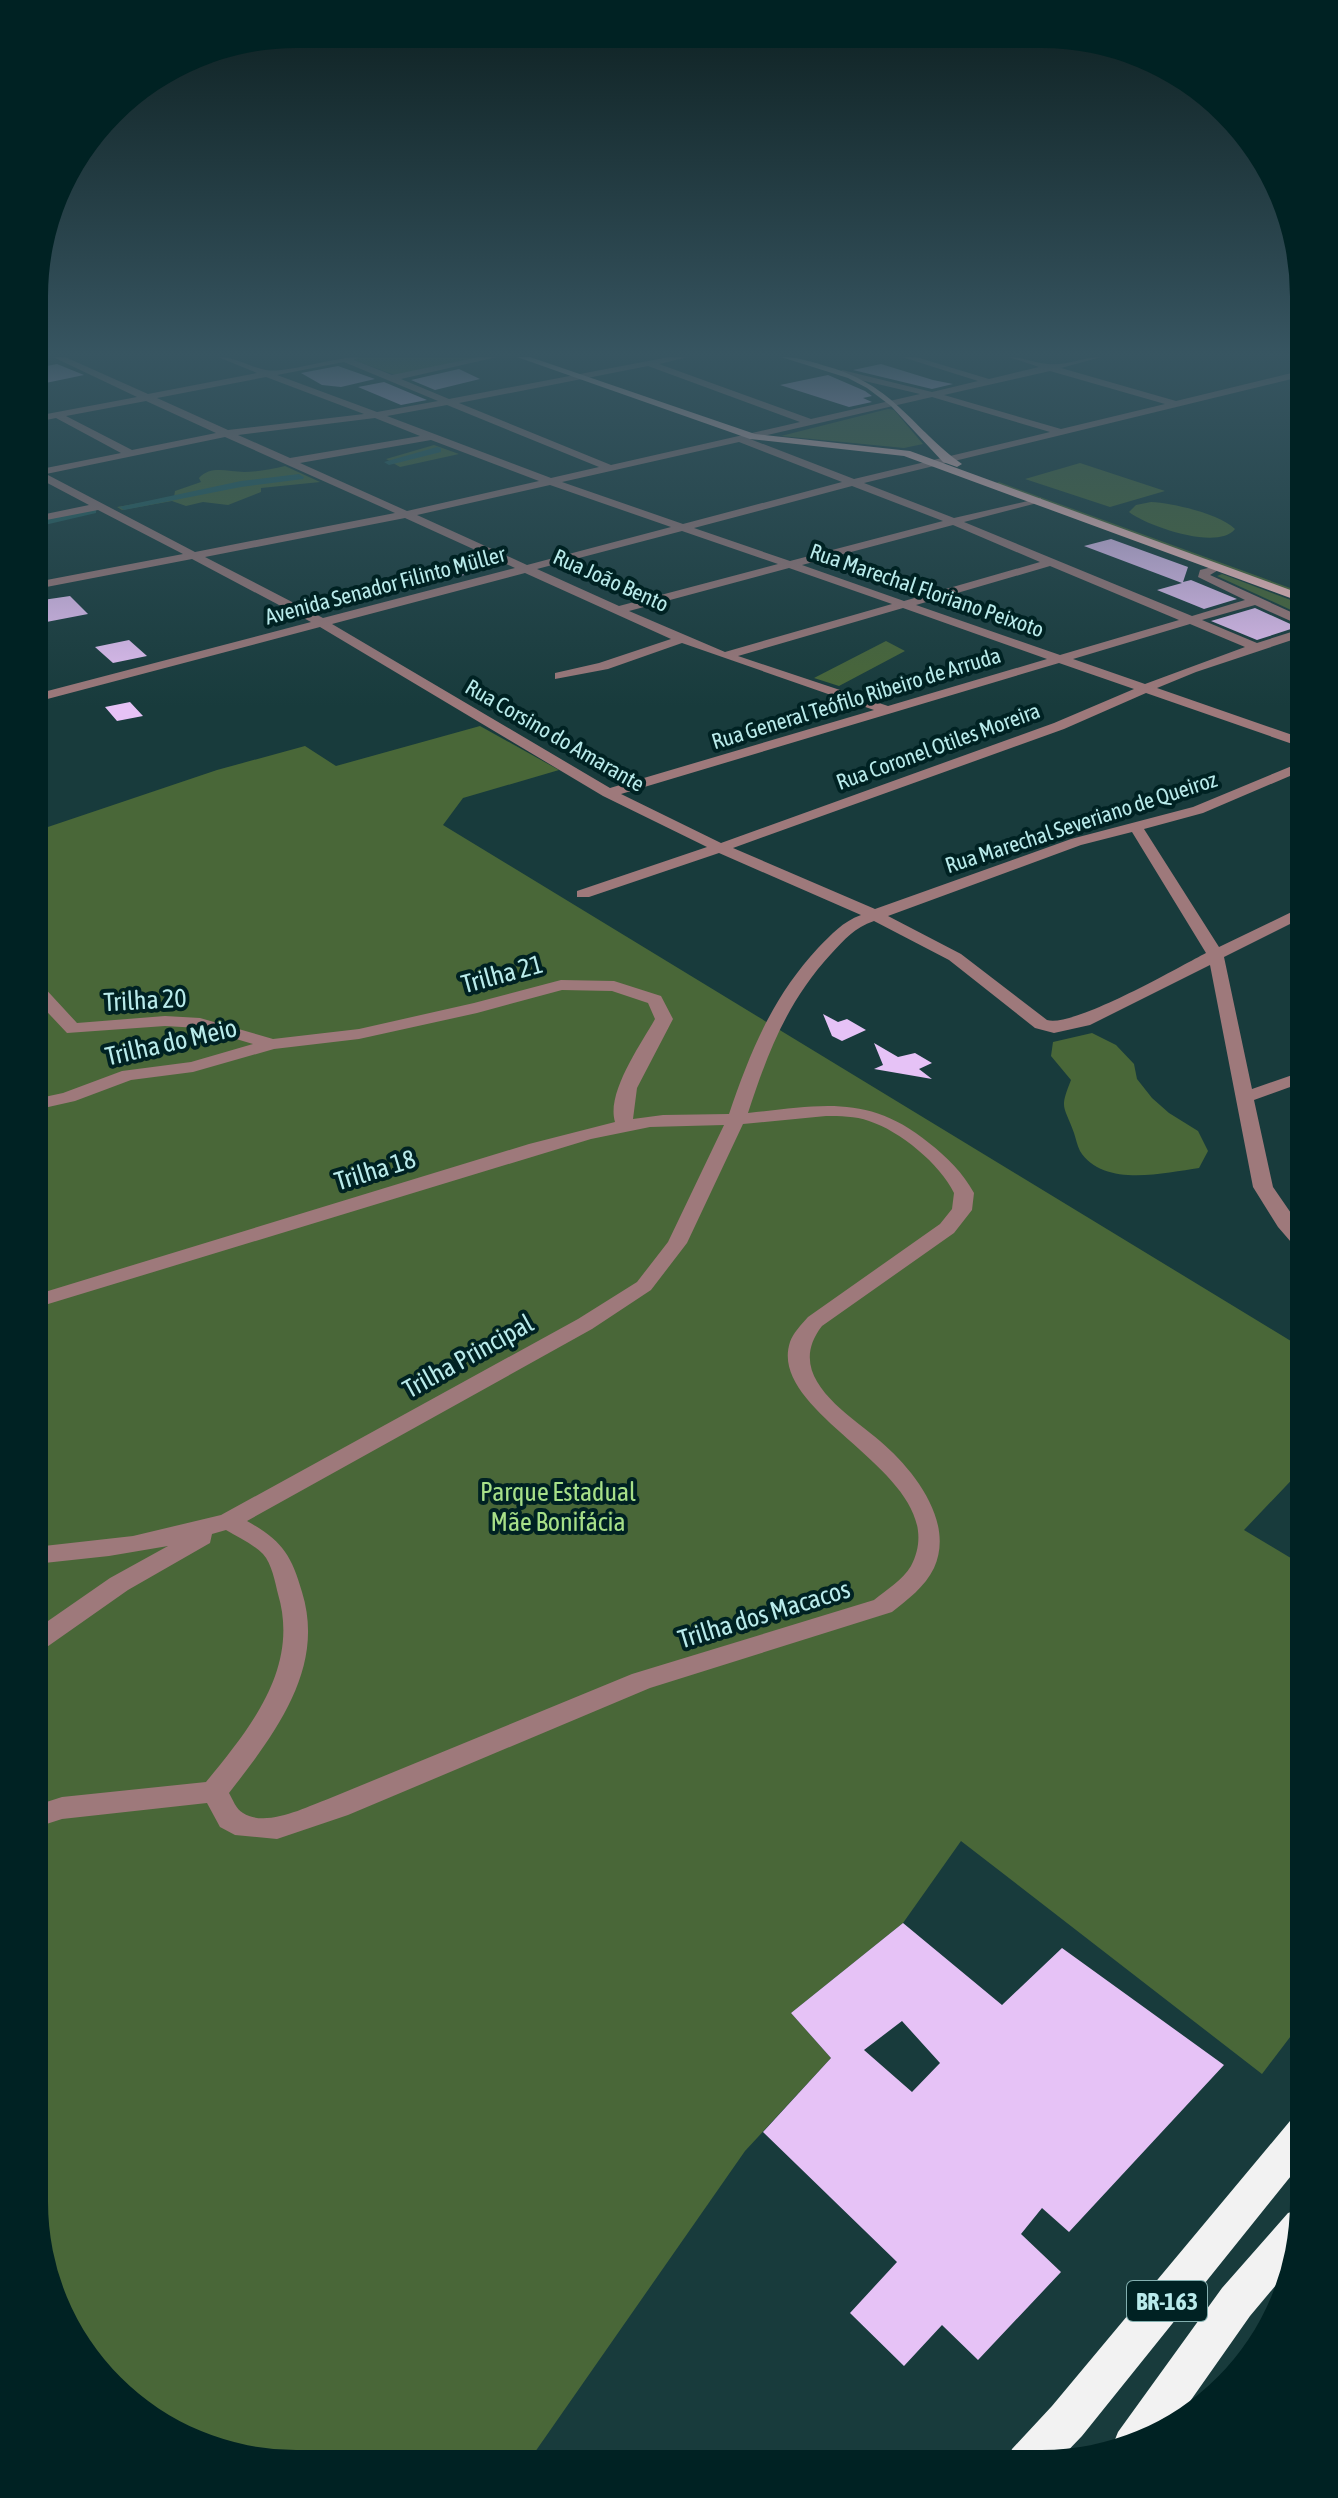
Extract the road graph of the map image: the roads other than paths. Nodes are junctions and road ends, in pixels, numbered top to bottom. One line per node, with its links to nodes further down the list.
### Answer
1 (314, 474): 13 (street, Rua João Bento)
2 (529, 474): 9 (street, Rua Marechal Floriano Peixoto)
3 (591, 474): 9 (street)
4 (833, 474): 10 (street)
5 (889, 474): 10 (street, Avenida Senador Filinto Müller)
6 (971, 474): 11 (main road)
7 (975, 474): 23 (main road)
8 (48, 479): 12 (street, Rua Corsino do Amarante)
9 (552, 482): 13 (street); 16 (street, Rua Marechal Floriano Peixoto)
10 (855, 482): 15 (street); 16 (street, Avenida Senador Filinto Müller)
11 (1037, 500): 15 (street); 20 (main road)
12 (100, 506): 14 (street); 17 (street, Rua Corsino do Amarante)
13 (408, 514): 17 (street); 21 (street, Rua João Bento)
14 (48, 517)
15 (954, 522): 18 (street); 19 (street)
16 (681, 527): 19 (street, Rua Marechal Floriano Peixoto); 21 (street, Avenida Senador Filinto Müller)
17 (195, 556): 22 (street); 30 (street, Rua Corsino do Amarante)
18 (1052, 562): 26 (street); 29 (street)
19 (794, 565): 26 (street, Rua Marechal Floriano Peixoto); 27 (street)
20 (1216, 567): 24 (main road); 25 (street)
21 (526, 568): 27 (street, Rua João Bento); 30 (street, Avenida Senador Filinto Müller)
22 (48, 584)
23 (1290, 585)
24 (1290, 594)
25 (1255, 601): 28 (street); 29 (street, Rua General Teófilo Ribeiro de Arruda)
26 (905, 604): 34 (street); 35 (street, Rua Marechal Floriano Peixoto)
27 (617, 610): 32 (street, Rua João Bento)
28 (1290, 617)
29 (1189, 619): 33 (street); 35 (street, Rua General Teófilo Ribeiro de Arruda)
30 (321, 622): 38 (street, Avenida Senador Filinto Müller); 42 (street, Rua Corsino do Amarante)
31 (1290, 636): 33 (street, Rua Coronel Otiles Moreira)
32 (682, 639): 34 (street, Rua João Bento); 36 (street)
33 (1256, 647): 37 (street, Rua Coronel Otiles Moreira)
34 (724, 656): 39 (street, Rua João Bento)
35 (1058, 657): 37 (street, Rua Marechal Floriano Peixoto); 39 (street, Rua General Teófilo Ribeiro de Arruda)
36 (560, 676)
37 (1145, 687): 40 (street, Rua Marechal Floriano Peixoto); 44 (street, Rua Coronel Otiles Moreira)
38 (48, 695)
39 (890, 711): 42 (street, Rua General Teófilo Ribeiro de Arruda)
40 (1290, 739)
41 (1290, 771): 43 (street, Rua Marechal Severiano de Queiroz)
42 (608, 793): 44 (street, Rua Corsino do Amarante)
43 (1136, 827): 46 (street, Rua Marechal Severiano de Queiroz); 48 (street)
44 (720, 848): 45 (street, Rua Coronel Otiles Moreira); 46 (street, Rua Corsino do Amarante)
45 (583, 894)
46 (875, 915): 48 (street, Rua Corsino do Amarante); 50 (street, Rua Marechal Severiano de Queiroz)
47 (1290, 918): 48 (street)
48 (1216, 956): 53 (street)
49 (48, 1003): 51 (street, Trilha 20)
50 (775, 1019): 55 (street, Trilha Principal)
51 (272, 1044): 54 (street, Trilha do Meio); 56 (street, Trilha 21)
52 (1290, 1081): 53 (street)
53 (1243, 1098): 57 (street)
54 (48, 1102)
55 (736, 1120): 56 (street, Trilha 18); 59 (street, Trilha Principal); 62 (street, Trilha dos Macacos)
56 (626, 1126): 58 (street, Trilha 18)
57 (1290, 1228)
58 (48, 1298)
59 (229, 1521): 60 (street, Trilha Principal); 61 (street); 62 (street)
60 (48, 1554)
61 (48, 1633)
62 (214, 1792): 63 (street)
63 (48, 1812)
64 (1289, 2150): 67 (highway, BR-163)
65 (1286, 2245): 66 (highway, BR-163)
66 (1149, 2425)
67 (1040, 2450)

